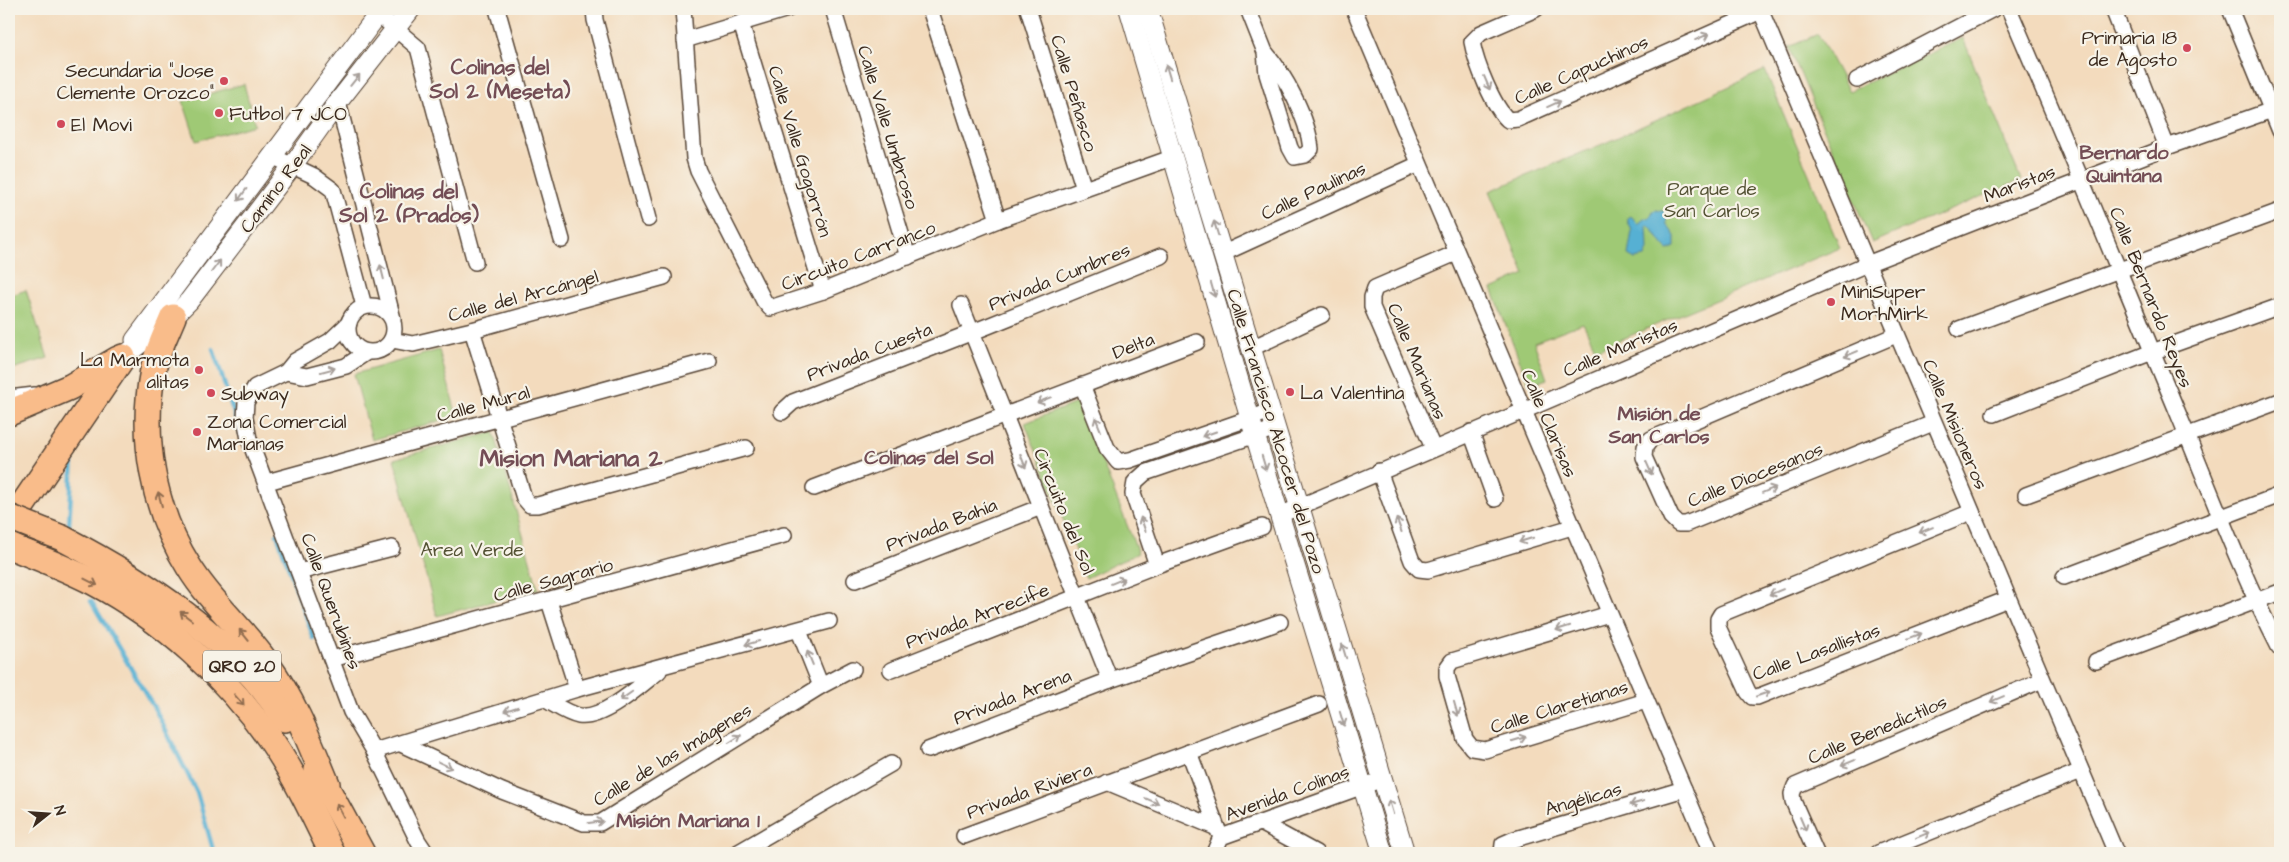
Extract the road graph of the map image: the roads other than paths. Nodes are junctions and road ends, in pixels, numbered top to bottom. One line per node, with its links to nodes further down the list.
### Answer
1 (411, 9): 21 (street, Camino Real)
2 (497, 9): 38 (street)
3 (594, 9): 36 (street)
4 (683, 9): 22 (street, Circuito Carranco)
5 (788, 9): 20 (street)
6 (833, 9): 42 (street, Calle Valle Umbroso)
7 (930, 9): 37 (street)
8 (1028, 9): 34 (street, Calle Peñasco)
9 (1129, 9): 30 (street, Calle Francisco Alcocer del Pozo)
10 (1148, 9): 39 (street, Calle Francisco Alcocer del Pozo, one-way to 10)
11 (1248, 9): 23 (street)
12 (1354, 9): 31 (street, Calle Clarisas)
13 (1536, 9): 18 (street, Calle Capuchinos, one-way to 18)
14 (1993, 9): 24 (street)
15 (2009, 9): 33 (street, Calle Bernardo Reyes)
16 (2113, 9): 28 (street)
17 (2230, 9): 26 (street)
18 (1761, 10): 44 (street, Calle Misioneros)
19 (380, 11): 21 (street); 29 (street, Camino Real)
20 (741, 23): 22 (street); 49 (street, Calle Valle Gogorrón)
21 (396, 30): 25 (street, Camino Real, one-way to 21); 43 (street)
22 (685, 40): 49 (street, Circuito Carranco)
23 (1265, 52): 23 (street)
24 (1857, 80)
25 (338, 102): 32 (street, Camino Real); 55 (street, one-way to 25)
26 (2272, 110): 27 (street); 28 (street, Maristas)
27 (2280, 131)
28 (2167, 147): 33 (street, Maristas)
29 (272, 156): 32 (street); 47 (street, Camino Real, one-way to 47)
30 (1174, 157): 34 (street, Circuito Carranco); 81 (street, Calle Francisco Alcocer del Pozo, one-way to 81)
31 (1419, 164): 39 (street, Calle Paulinas); 40 (street, Calle Clarisas)
32 (293, 165): 48 (street, Camino Real, one-way to 32); 51 (street)
33 (2082, 180): 44 (street, Maristas); 45 (street, Calle Bernardo Reyes)
34 (1084, 189): 37 (street, Circuito Carranco)
35 (2280, 211): 45 (street)
36 (648, 219)
37 (998, 220): 42 (street, Circuito Carranco)
38 (562, 240)
39 (1224, 253): 63 (street, Calle Francisco Alcocer del Pozo)
40 (1456, 253): 73 (street, Calle Clarisas); 85 (street, Calle Marianas)
41 (1160, 256): 59 (street, Privada Cumbres)
42 (908, 257): 49 (street, Circuito Carranco)
43 (475, 262)
44 (1867, 264): 60 (street, Calle Misioneros); 73 (street, Calle Maristas)
45 (2120, 271): 57 (street); 65 (street, Calle Bernardo Reyes)
46 (664, 277): 58 (street, Calle del Arcángel)
47 (180, 280): 48 (street); 53 (street, Camino Real)
48 (197, 291): 53 (street, Camino Real)
49 (823, 291)
50 (961, 305): 59 (street, Circuito del Sol)
51 (364, 306): 55 (street); 56 (street)
52 (2280, 306): 65 (street)
53 (167, 310): 66 (street); 138 (highway, one-way to 53)
54 (1322, 315): 63 (street)
55 (393, 319): 61 (street)
56 (349, 323): 64 (street); 68 (street, Calle Querubines)
57 (1959, 329)
58 (472, 330): 61 (street, Calle del Arcángel); 78 (street)
59 (973, 332): 74 (street, Privada Cuesta); 77 (street, Circuito del Sol)
60 (1896, 335): 80 (street, Calle Misioneros); 80 (street, Calle Diocesanos, one-way to 80)
61 (392, 340): 64 (street)
62 (1197, 342): 69 (street, Delta)
63 (1252, 348): 79 (street, Calle Francisco Alcocer del Pozo)
64 (367, 352): 68 (street, one-way to 64)
65 (2152, 352): 76 (street); 83 (street, Calle Bernardo Reyes)
66 (123, 357): 70 (highway); 98 (highway)
67 (709, 360): 78 (street, Calle Mural)
68 (286, 372): 87 (street, Calle Querubines)
69 (1082, 385): 77 (street, one-way to 77); 81 (street, one-way to 69)
70 (46, 396): 71 (street); 75 (highway)
71 (9, 398)
72 (2280, 401): 83 (street)
73 (1523, 410): 82 (street, Calle Maristas); 99 (street, Calle Clarisas)
74 (782, 412)
75 (9, 413)
76 (1994, 414)
77 (1005, 416): 88 (street); 93 (street, Circuito del Sol, one-way to 93)
78 (500, 419): 84 (street); 87 (street, Calle Mural)
79 (1274, 420): 81 (street); 92 (street, Calle Francisco Alcocer del Pozo)
80 (1933, 422): 94 (street, Calle Misioneros)
81 (1253, 427): 95 (street, Calle Francisco Alcocer del Pozo, one-way to 95); 104 (street, one-way to 81)
82 (1471, 432): 85 (street, Calle Maristas); 91 (street)
83 (2187, 436): 89 (street); 97 (street, Calle Bernardo Reyes)
84 (746, 448)
85 (1433, 448): 86 (street, Calle Maristas)
86 (1380, 471): 92 (street, Calle Maristas); 99 (street, one-way to 86)
87 (267, 482): 105 (street, Calle Querubines)
88 (814, 488)
89 (2026, 496)
90 (2280, 496): 97 (street)
91 (1495, 499)
92 (1299, 505): 95 (street, Calle Maristas); 136 (street, Calle Francisco Alcocer del Pozo, one-way to 92)
93 (1042, 506): 107 (street, Privada Bahía); 109 (street, Circuito del Sol)
94 (1971, 512): 110 (street, Calle Misioneros); 110 (street, Calle Lasallistas, one-way to 110)
95 (1280, 515): 139 (street, Calle Francisco Alcocer del Pozo, one-way to 139)
96 (9, 517): 138 (highway, QRO 20, one-way to 96, bridge)
97 (2220, 518): 106 (street); 112 (street, Calle Bernardo Reyes)
98 (9, 525)
99 (1572, 526): 113 (street, Calle Clarisas)
100 (1262, 527): 104 (street, Circuito del Sol)
101 (784, 535): 111 (street, Calle Sagrario)
102 (9, 546): 144 (highway, QRO 20, one-way to 144)
103 (392, 548): 105 (street)
104 (1157, 565): 109 (street, Circuito del Sol, one-way to 104)
105 (299, 572): 118 (street, Calle Querubines)
106 (2064, 577)
107 (855, 580)
108 (2280, 592): 112 (street)
109 (1078, 598): 122 (street, Privada Arrecife); 123 (street)
110 (2008, 600): 124 (street, Calle Misioneros)
111 (549, 601): 118 (street, Calle Sagrario); 126 (street)
112 (2256, 601): 117 (street, Calle Bernardo Reyes); 119 (street)
113 (1610, 614): 128 (street, Calle Clarisas); 128 (street, Calle Claretianas, one-way to 128)
114 (830, 621): 116 (street)
115 (1280, 622): 123 (street, Privada Arena)
116 (799, 631): 120 (street, one-way to 120); 125 (street, one-way to 116)
117 (2279, 647)
118 (332, 659): 132 (street, Calle Querubines)
119 (2096, 661)
120 (665, 667): 126 (street); 127 (street, one-way to 127)
121 (853, 669): 125 (street, Calle de las Imágenes)
122 (891, 670)
123 (1110, 680): 131 (street, Privada Arena)
124 (2042, 680): 135 (street, Calle Misioneros); 154 (street, Calle Benedictilos, one-way to 154)
125 (821, 686): 130 (street, Calle de las Imágenes, one-way to 125)
126 (577, 689): 127 (street)
127 (544, 699): 130 (street, one-way to 130)
128 (1646, 701): 140 (street, Calle Clarisas)
129 (1319, 704): 133 (street, Privada Riviera)
130 (401, 744): 132 (street)
131 (928, 750)
132 (374, 751): 146 (street, Calle Querubines)
133 (1190, 752): 137 (street, Privada Riviera); 142 (street)
134 (891, 764): 147 (street)
135 (2081, 771): 155 (street, one-way to 135); 156 (street, Calle Misioneros)
136 (1383, 779): 139 (street, Avenida Colinas); 151 (street, Calle Francisco Alcocer del Pozo, one-way to 136)
137 (1107, 782): 142 (street, Privada Riviera, one-way to 142); 143 (street, Privada Riviera)
138 (327, 784): 145 (highway, QRO 20, one-way to 138)
139 (1362, 786): 141 (street, Avenida Colinas); 150 (street, Calle Francisco Alcocer del Pozo)
140 (1684, 789): 152 (street, Angélicas, one-way to 152); 153 (street, Calle Clarisas)
141 (1261, 823): 142 (street, Avenida Colinas); 149 (street)
142 (1219, 833): 148 (street, Avenida Colinas)
143 (964, 836)
144 (332, 853)
145 (362, 853)
146 (426, 853)
147 (737, 853)
148 (1214, 853)
149 (1316, 853)
150 (1383, 853)
151 (1405, 853)
152 (1502, 853)
153 (1711, 853)
154 (1816, 853)
155 (1878, 853)
156 (2116, 853)

